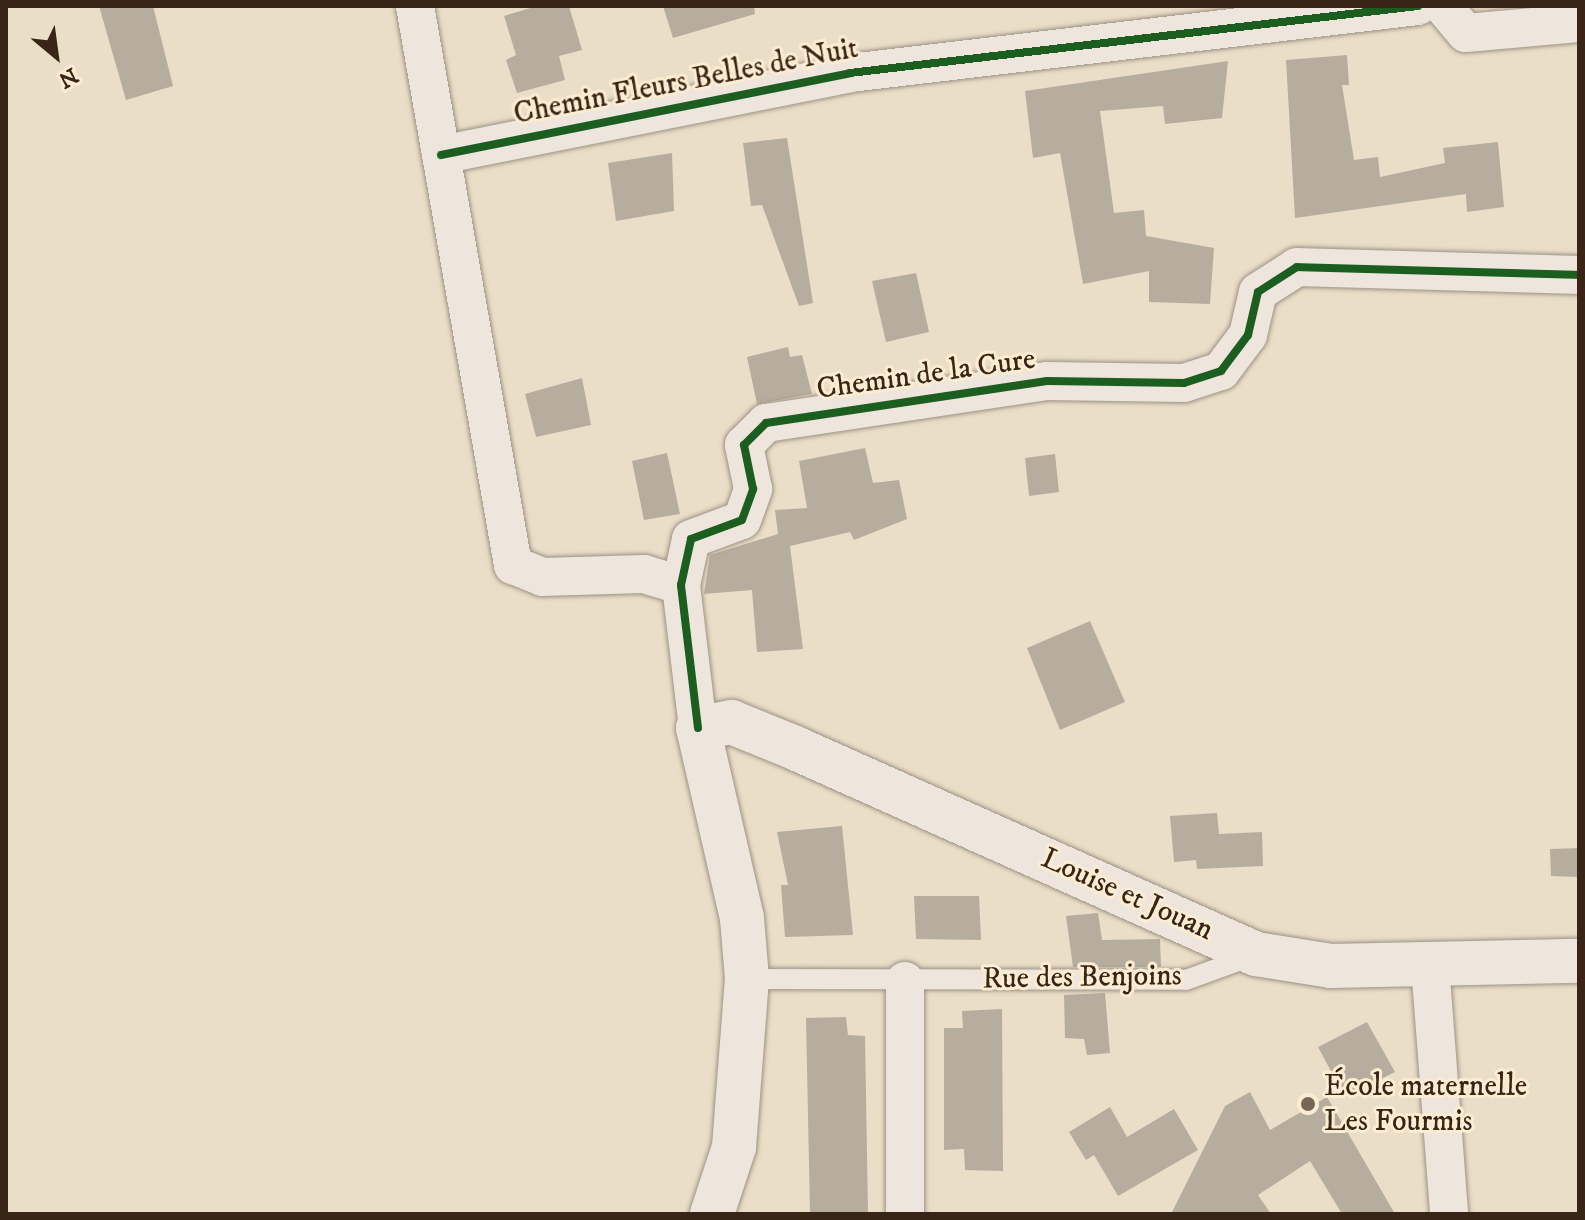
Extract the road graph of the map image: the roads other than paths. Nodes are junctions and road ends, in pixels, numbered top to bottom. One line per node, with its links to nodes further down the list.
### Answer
1 (415, 6): 5 (street)
2 (1418, 6): 5 (street, Chemin Fleurs Belles de Nuit)
3 (1443, 6): 4 (street)
4 (1579, 23)
5 (441, 155): 7 (street)
6 (1579, 275): 7 (street, Chemin de la Cure)
7 (681, 585): 8 (street, Chemin de la Cure)
8 (698, 728): 9 (main road, Louise et Jouan); 12 (main road)
9 (1256, 954): 11 (main road, Louise et Jouan); 13 (lane, Rue des Benjoins)
10 (1579, 961): 11 (main road, Louise et Jouan)
11 (1430, 965): 16 (street)
12 (747, 979): 13 (lane, Rue des Benjoins); 14 (main road)
13 (905, 981): 15 (street)
14 (716, 1213)
15 (905, 1214)
16 (1449, 1214)

